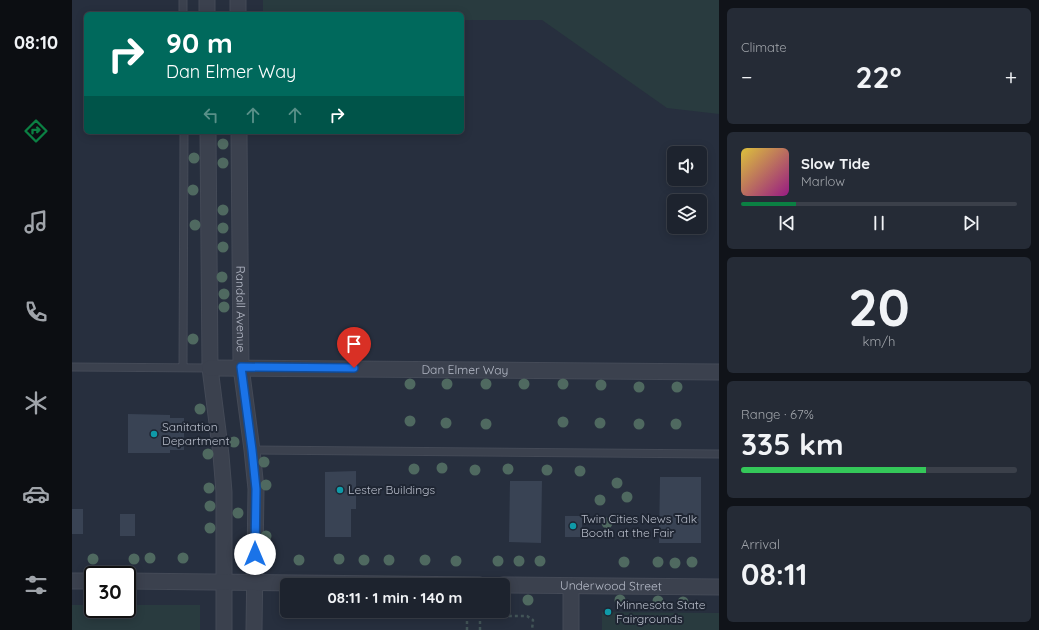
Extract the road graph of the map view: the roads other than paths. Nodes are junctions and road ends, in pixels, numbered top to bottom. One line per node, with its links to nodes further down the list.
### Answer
1 (183, 0): 4 (lane)
2 (207, 0): 5 (street)
3 (238, 0): 6 (street)
4 (183, 12)
5 (207, 12)
6 (238, 12)
7 (184, 134): 11 (lane)
8 (208, 134): 13 (street)
9 (239, 134): 12 (street, Randall Avenue)
10 (72, 367): 11 (lane)
11 (183, 367): 13 (lane)
12 (241, 367): 13 (street, Dan Elmer Way); 14 (street, Dan Elmer Way); 15 (street, Randall Avenue)
13 (210, 368): 20 (street)
14 (719, 372)
15 (252, 450): 16 (lane); 21 (street, Randall Avenue)
16 (719, 454)
17 (72, 581): 18 (street)
18 (84, 581)
19 (136, 581): 20 (street)
20 (224, 582): 21 (street); 26 (street)
21 (255, 582): 22 (street); 27 (street, Randall Avenue)
22 (280, 582)
23 (510, 585): 24 (street, Underwood Street)
24 (571, 586): 25 (street, Underwood Street); 28 (street)
25 (719, 586)
26 (224, 630)
27 (254, 630)
28 (571, 630)

